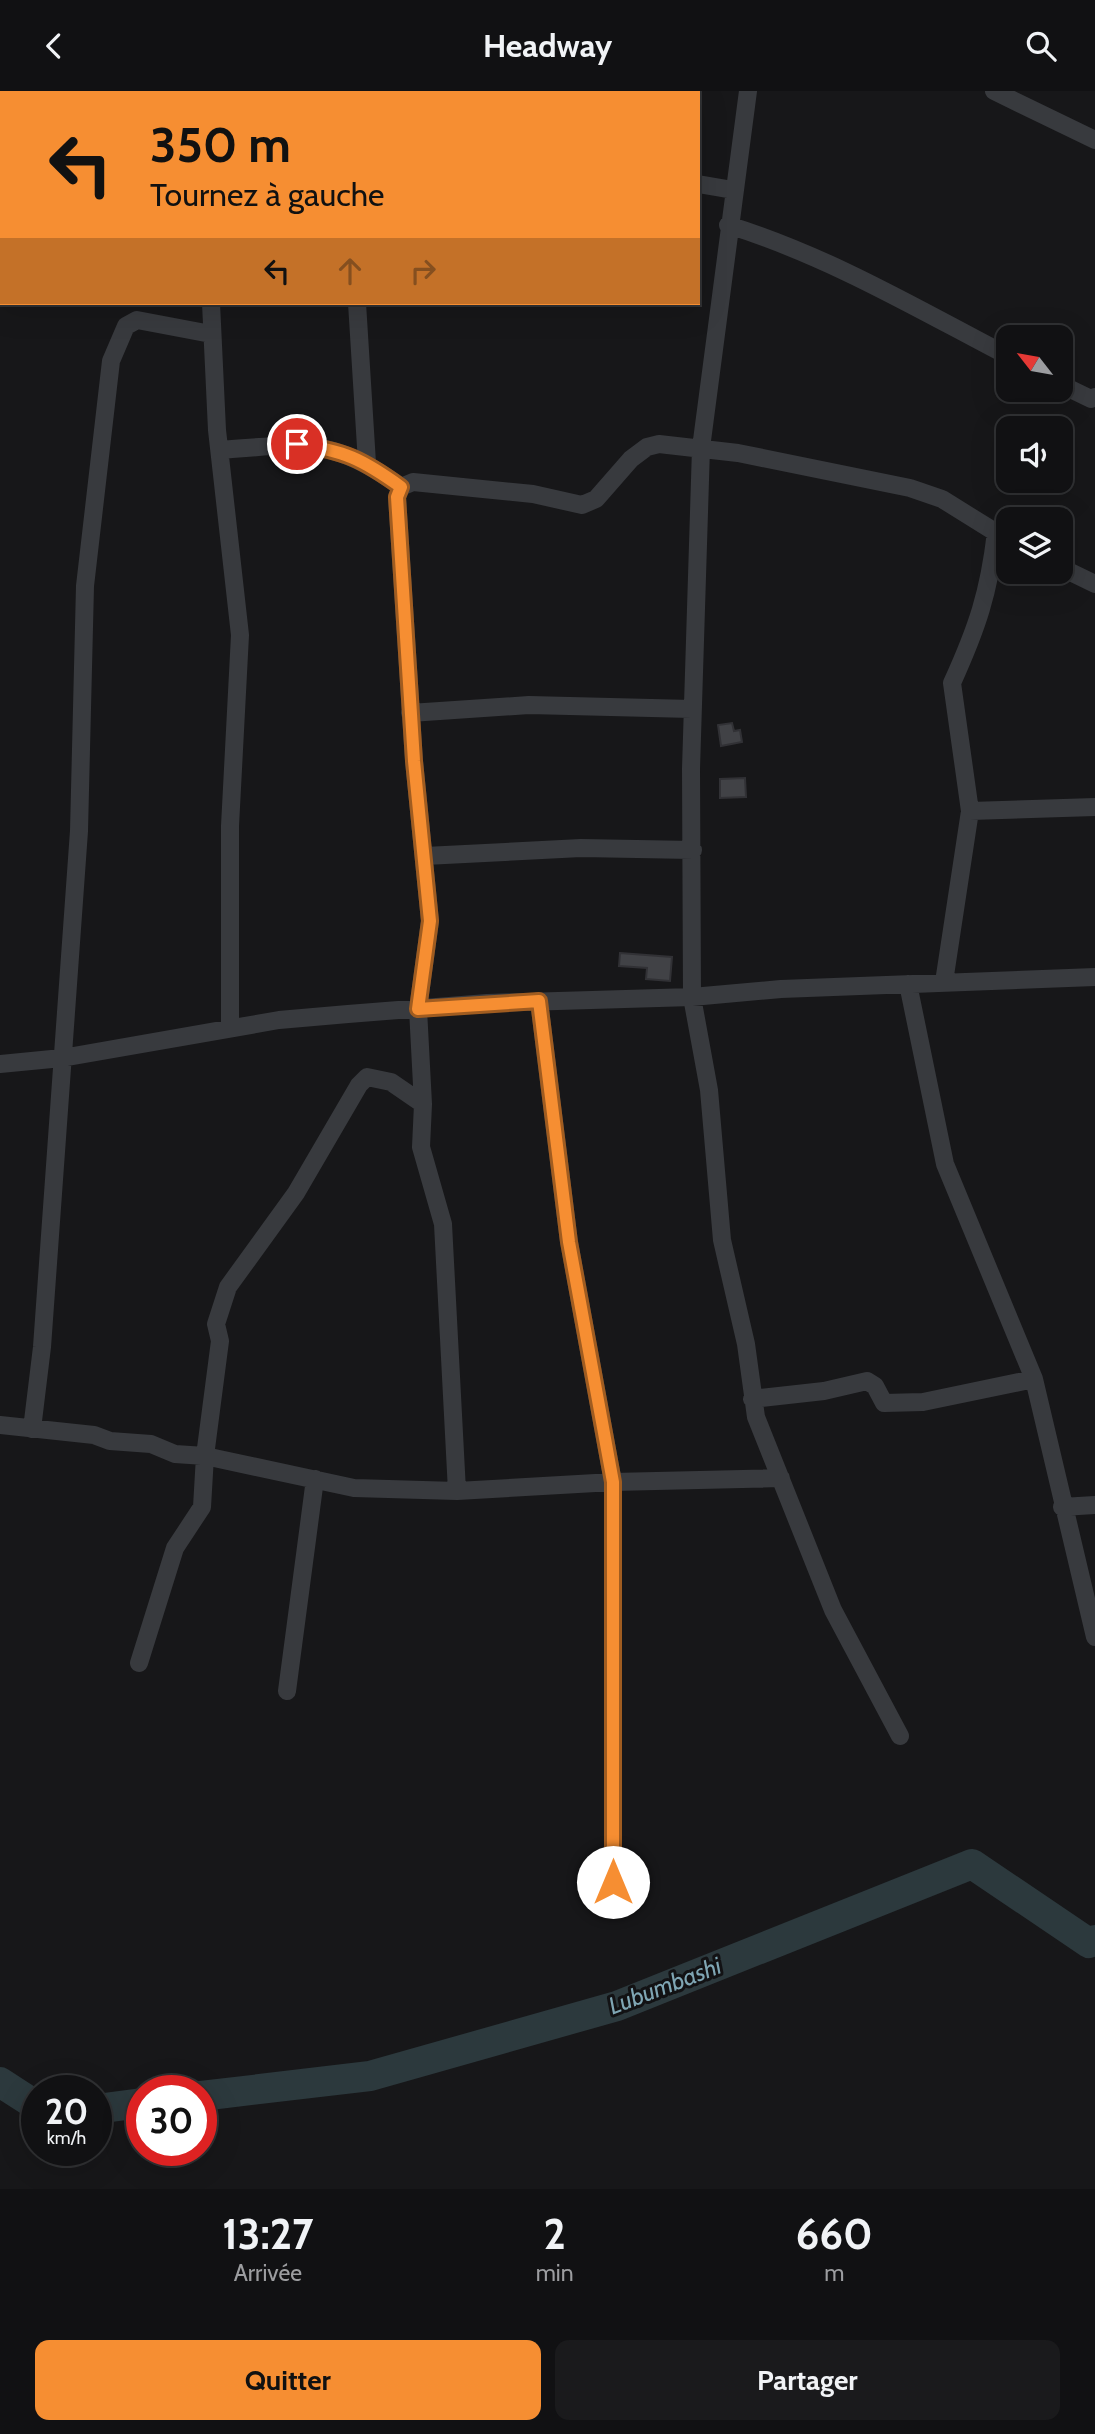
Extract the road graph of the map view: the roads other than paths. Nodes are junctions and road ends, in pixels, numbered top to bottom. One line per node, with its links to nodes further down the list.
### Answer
1 (748, 91): 5 (street)
2 (994, 91): 3 (street)
3 (1095, 140)
4 (700, 184): 5 (street)
5 (733, 190): 6 (street)
6 (728, 225): 10 (street); 13 (street)
7 (211, 305): 9 (street)
8 (357, 305): 15 (street)
9 (211, 334): 14 (street); 34 (street)
10 (996, 349)
11 (1073, 391): 12 (street)
12 (1095, 397)
13 (701, 447): 16 (street); 17 (street); 21 (street)
14 (219, 450): 15 (street); 33 (street)
15 (367, 463): 16 (street)
16 (401, 487): 22 (street)
17 (996, 532)
18 (996, 557): 24 (street)
19 (1073, 574): 20 (street)
20 (1095, 585)
21 (692, 709): 22 (street); 25 (street)
22 (410, 713): 26 (street)
23 (1095, 807): 24 (street)
24 (970, 811): 28 (street)
25 (692, 850): 26 (street); 30 (street)
26 (425, 856): 32 (street)
27 (1095, 977): 28 (street)
28 (944, 982): 29 (street)
29 (908, 984): 30 (street); 37 (street)
30 (692, 997): 31 (street); 38 (street)
31 (539, 1001): 32 (street); 44 (street)
32 (418, 1009): 33 (street); 36 (street)
33 (230, 1028): 34 (street)
34 (62, 1058): 35 (street); 40 (street)
35 (0, 1064)
36 (423, 1104): 41 (street); 45 (street)
37 (1034, 1379): 38 (street); 47 (street)
38 (752, 1399): 42 (street)
39 (0, 1425): 40 (street)
40 (32, 1429): 41 (street)
41 (205, 1456): 43 (street); 49 (street)
42 (781, 1478): 44 (street); 51 (street)
43 (314, 1479): 45 (street); 50 (street)
44 (613, 1482): 45 (street); 52 (street)
45 (457, 1491)
46 (1095, 1505): 47 (street)
47 (1062, 1507): 48 (street)
48 (1095, 1637)
49 (139, 1663)
50 (287, 1691)
51 (900, 1736)
52 (613, 1909)

